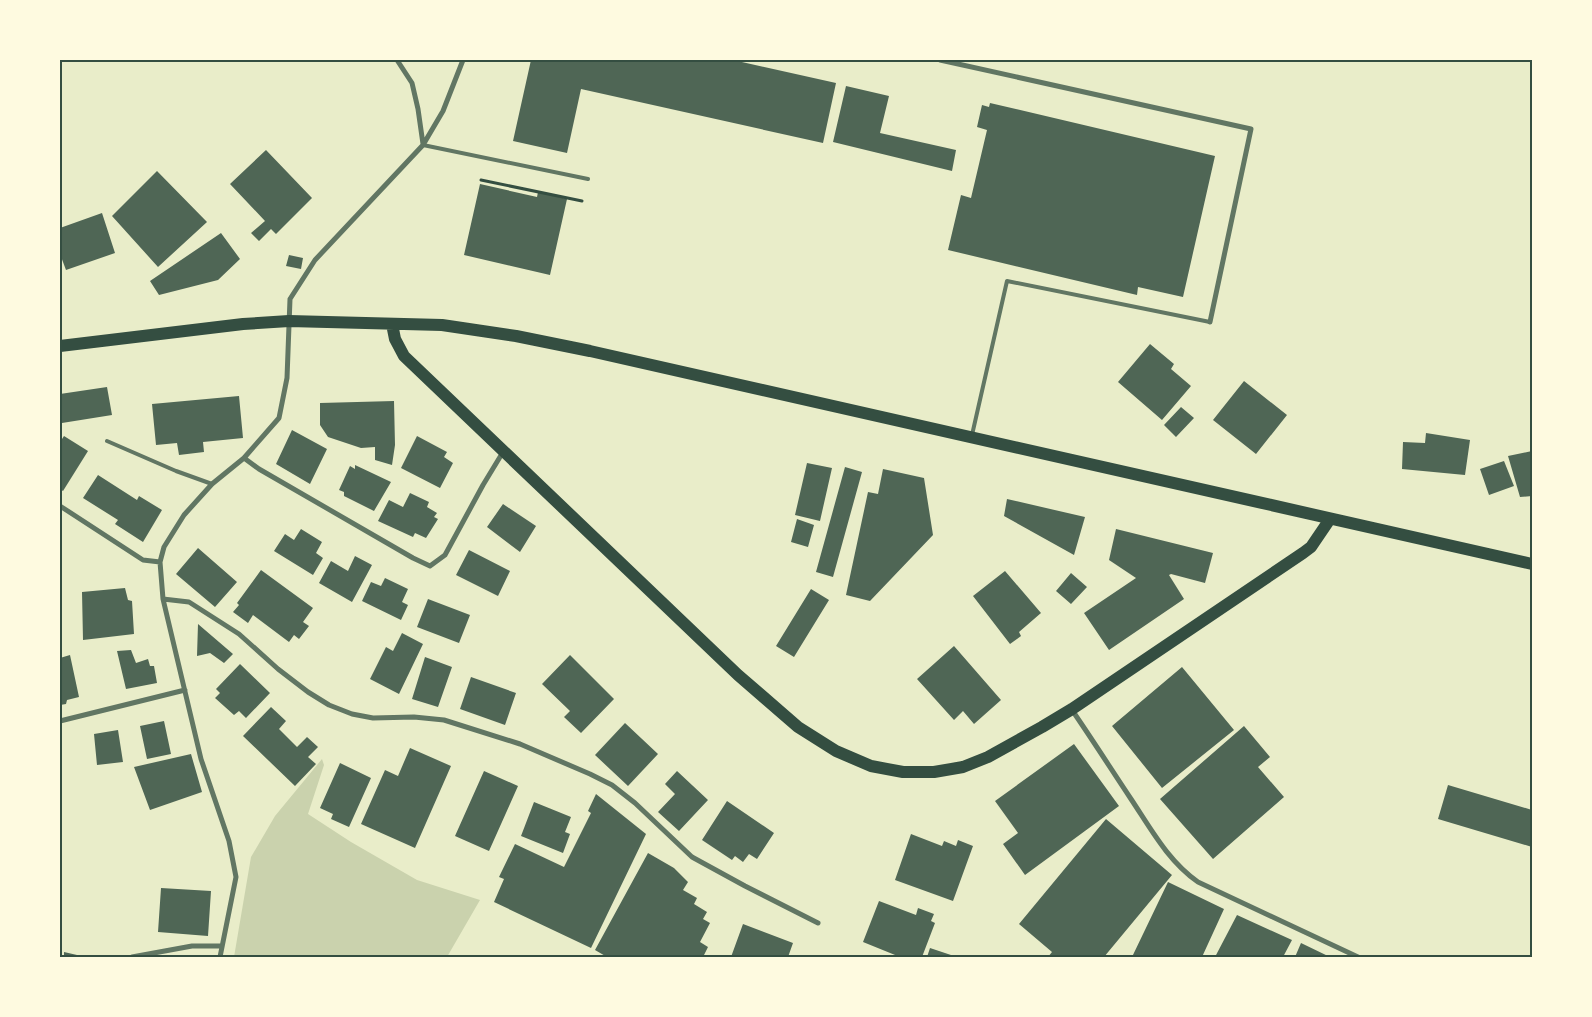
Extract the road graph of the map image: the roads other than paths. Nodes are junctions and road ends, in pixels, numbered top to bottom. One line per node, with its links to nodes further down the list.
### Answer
1 (398, 60): 4 (street)
2 (463, 60): 4 (street)
3 (940, 60): 7 (street)
4 (423, 145): 5 (lane); 6 (street)
5 (588, 179)
6 (289, 321): 8 (main road); 9 (main road); 13 (street)
7 (1210, 322): 10 (lane)
8 (392, 324): 10 (main road); 12 (main road)
9 (60, 346)
10 (971, 437): 16 (main road)
11 (107, 441): 14 (lane)
12 (504, 451): 13 (street); 21 (main road)
13 (244, 458): 14 (street)
14 (212, 484): 17 (street)
15 (60, 506): 17 (street)
16 (1330, 519): 18 (main road); 21 (main road)
17 (160, 562): 19 (street)
18 (1532, 564)
19 (163, 599): 20 (street); 23 (street)
20 (185, 690): 22 (street); 24 (street)
21 (1072, 709): 27 (street)
22 (60, 721)
23 (818, 923)
24 (222, 946): 25 (street); 26 (street)
25 (132, 957)
26 (220, 957)
27 (1358, 957)

